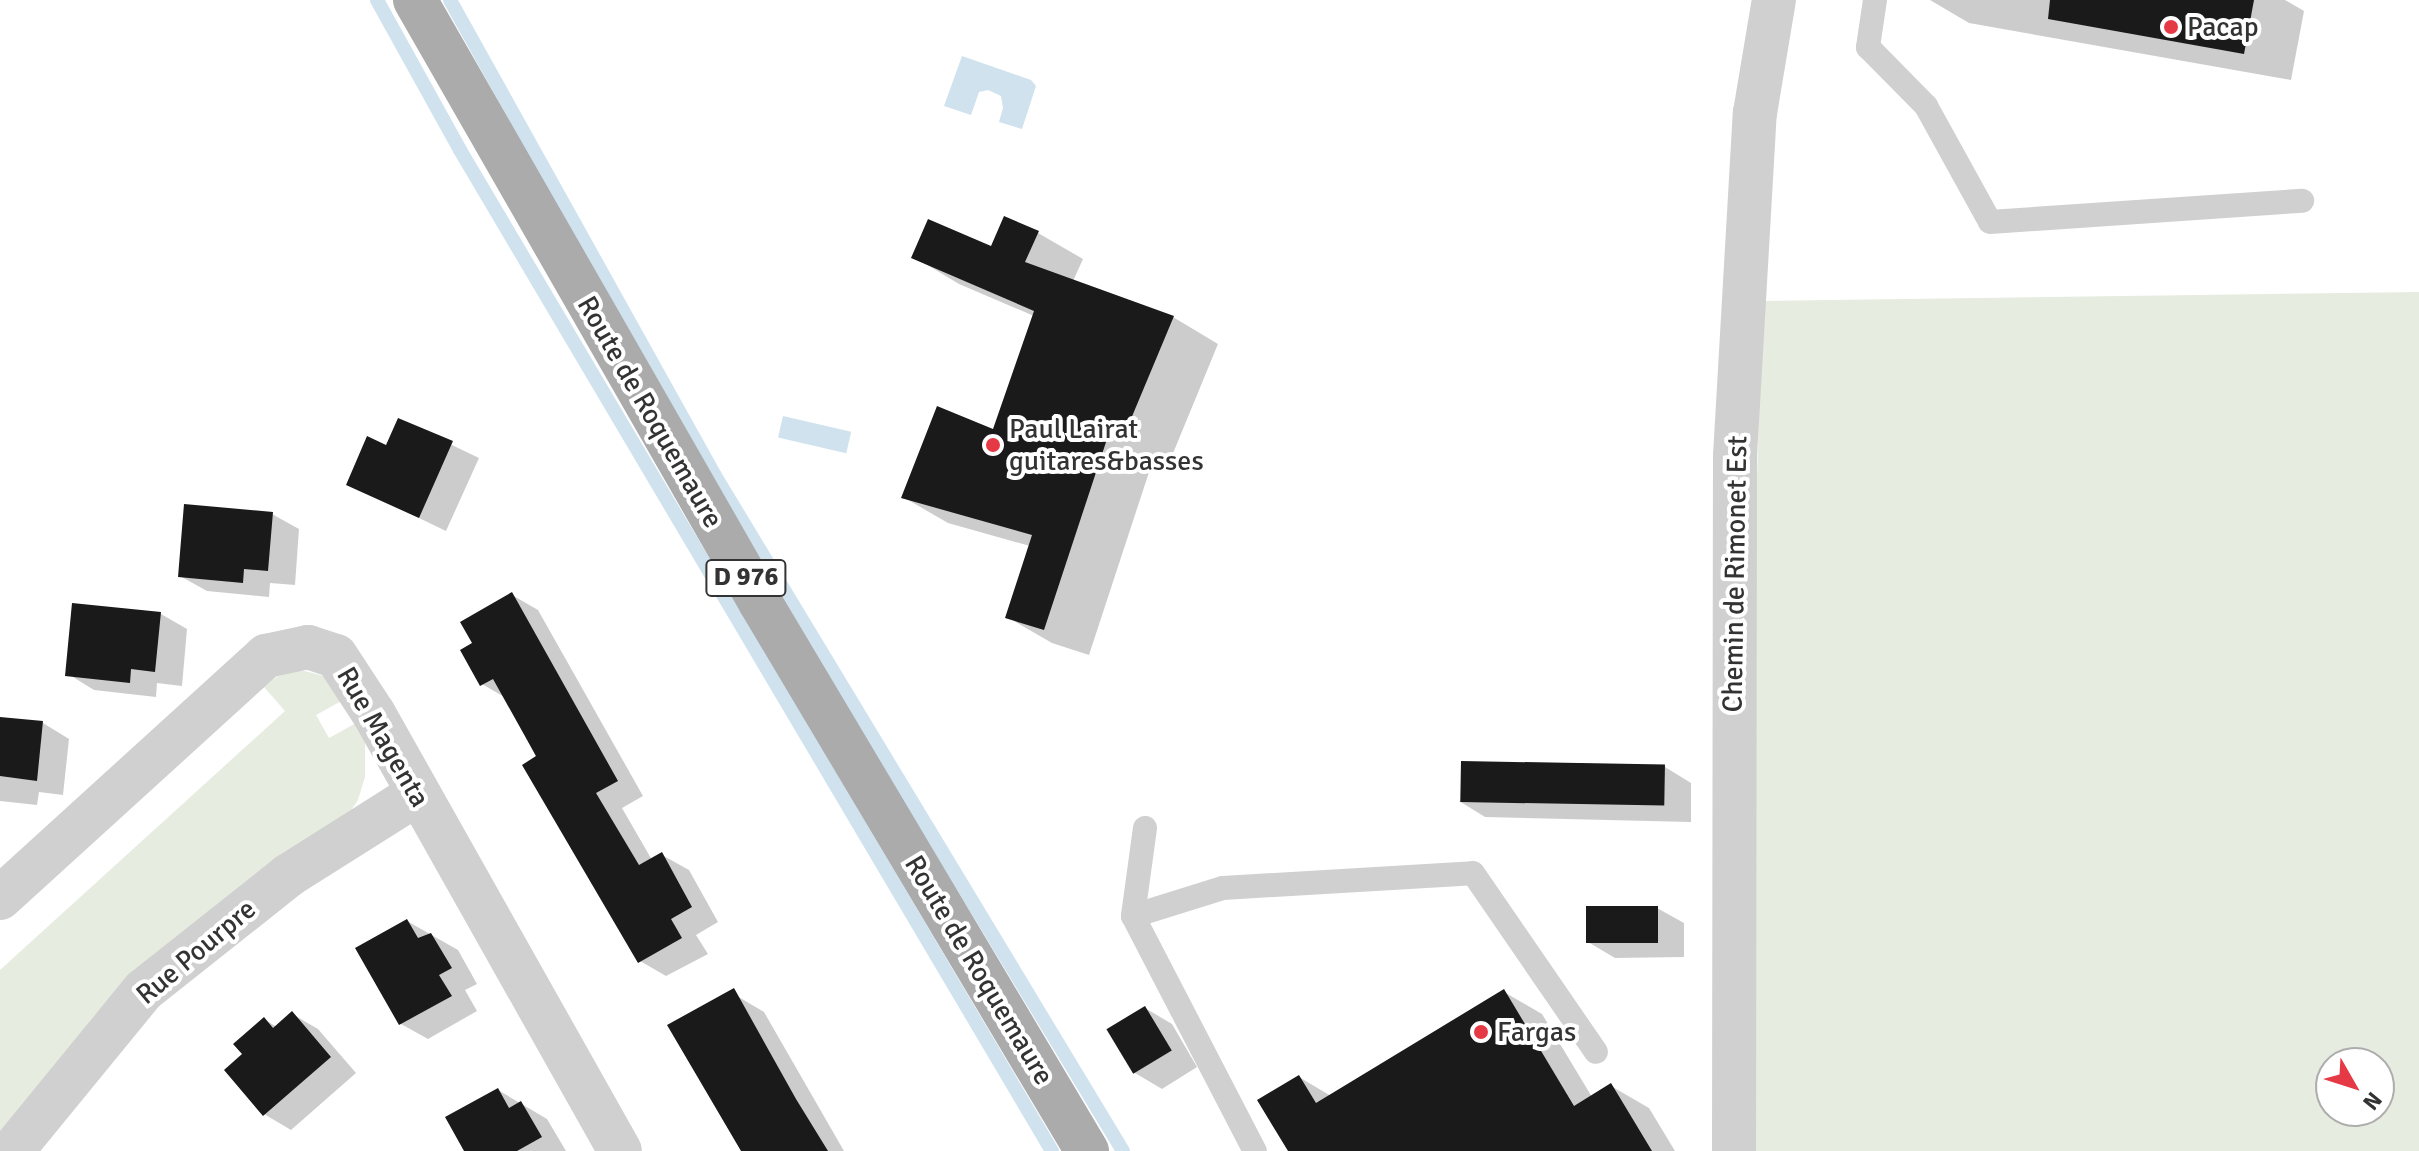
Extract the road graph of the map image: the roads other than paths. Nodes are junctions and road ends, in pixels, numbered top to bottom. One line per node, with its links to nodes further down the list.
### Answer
1 (415, 0): 12 (main road, Route de Roquemaure / D 976)
2 (1774, 0): 14 (street, Chemin de Rimonet Est)
3 (1875, 0): 4 (lane)
4 (2302, 201)
5 (417, 794): 7 (street, Rue Magenta); 10 (street, Rue Pourpre); 11 (street, Rue Magenta)
6 (1145, 828): 8 (lane)
7 (0, 898)
8 (1133, 916): 9 (lane); 13 (lane)
9 (1596, 1052)
10 (12, 1151)
11 (620, 1151)
12 (1087, 1151)
13 (1255, 1151)
14 (1734, 1151)

